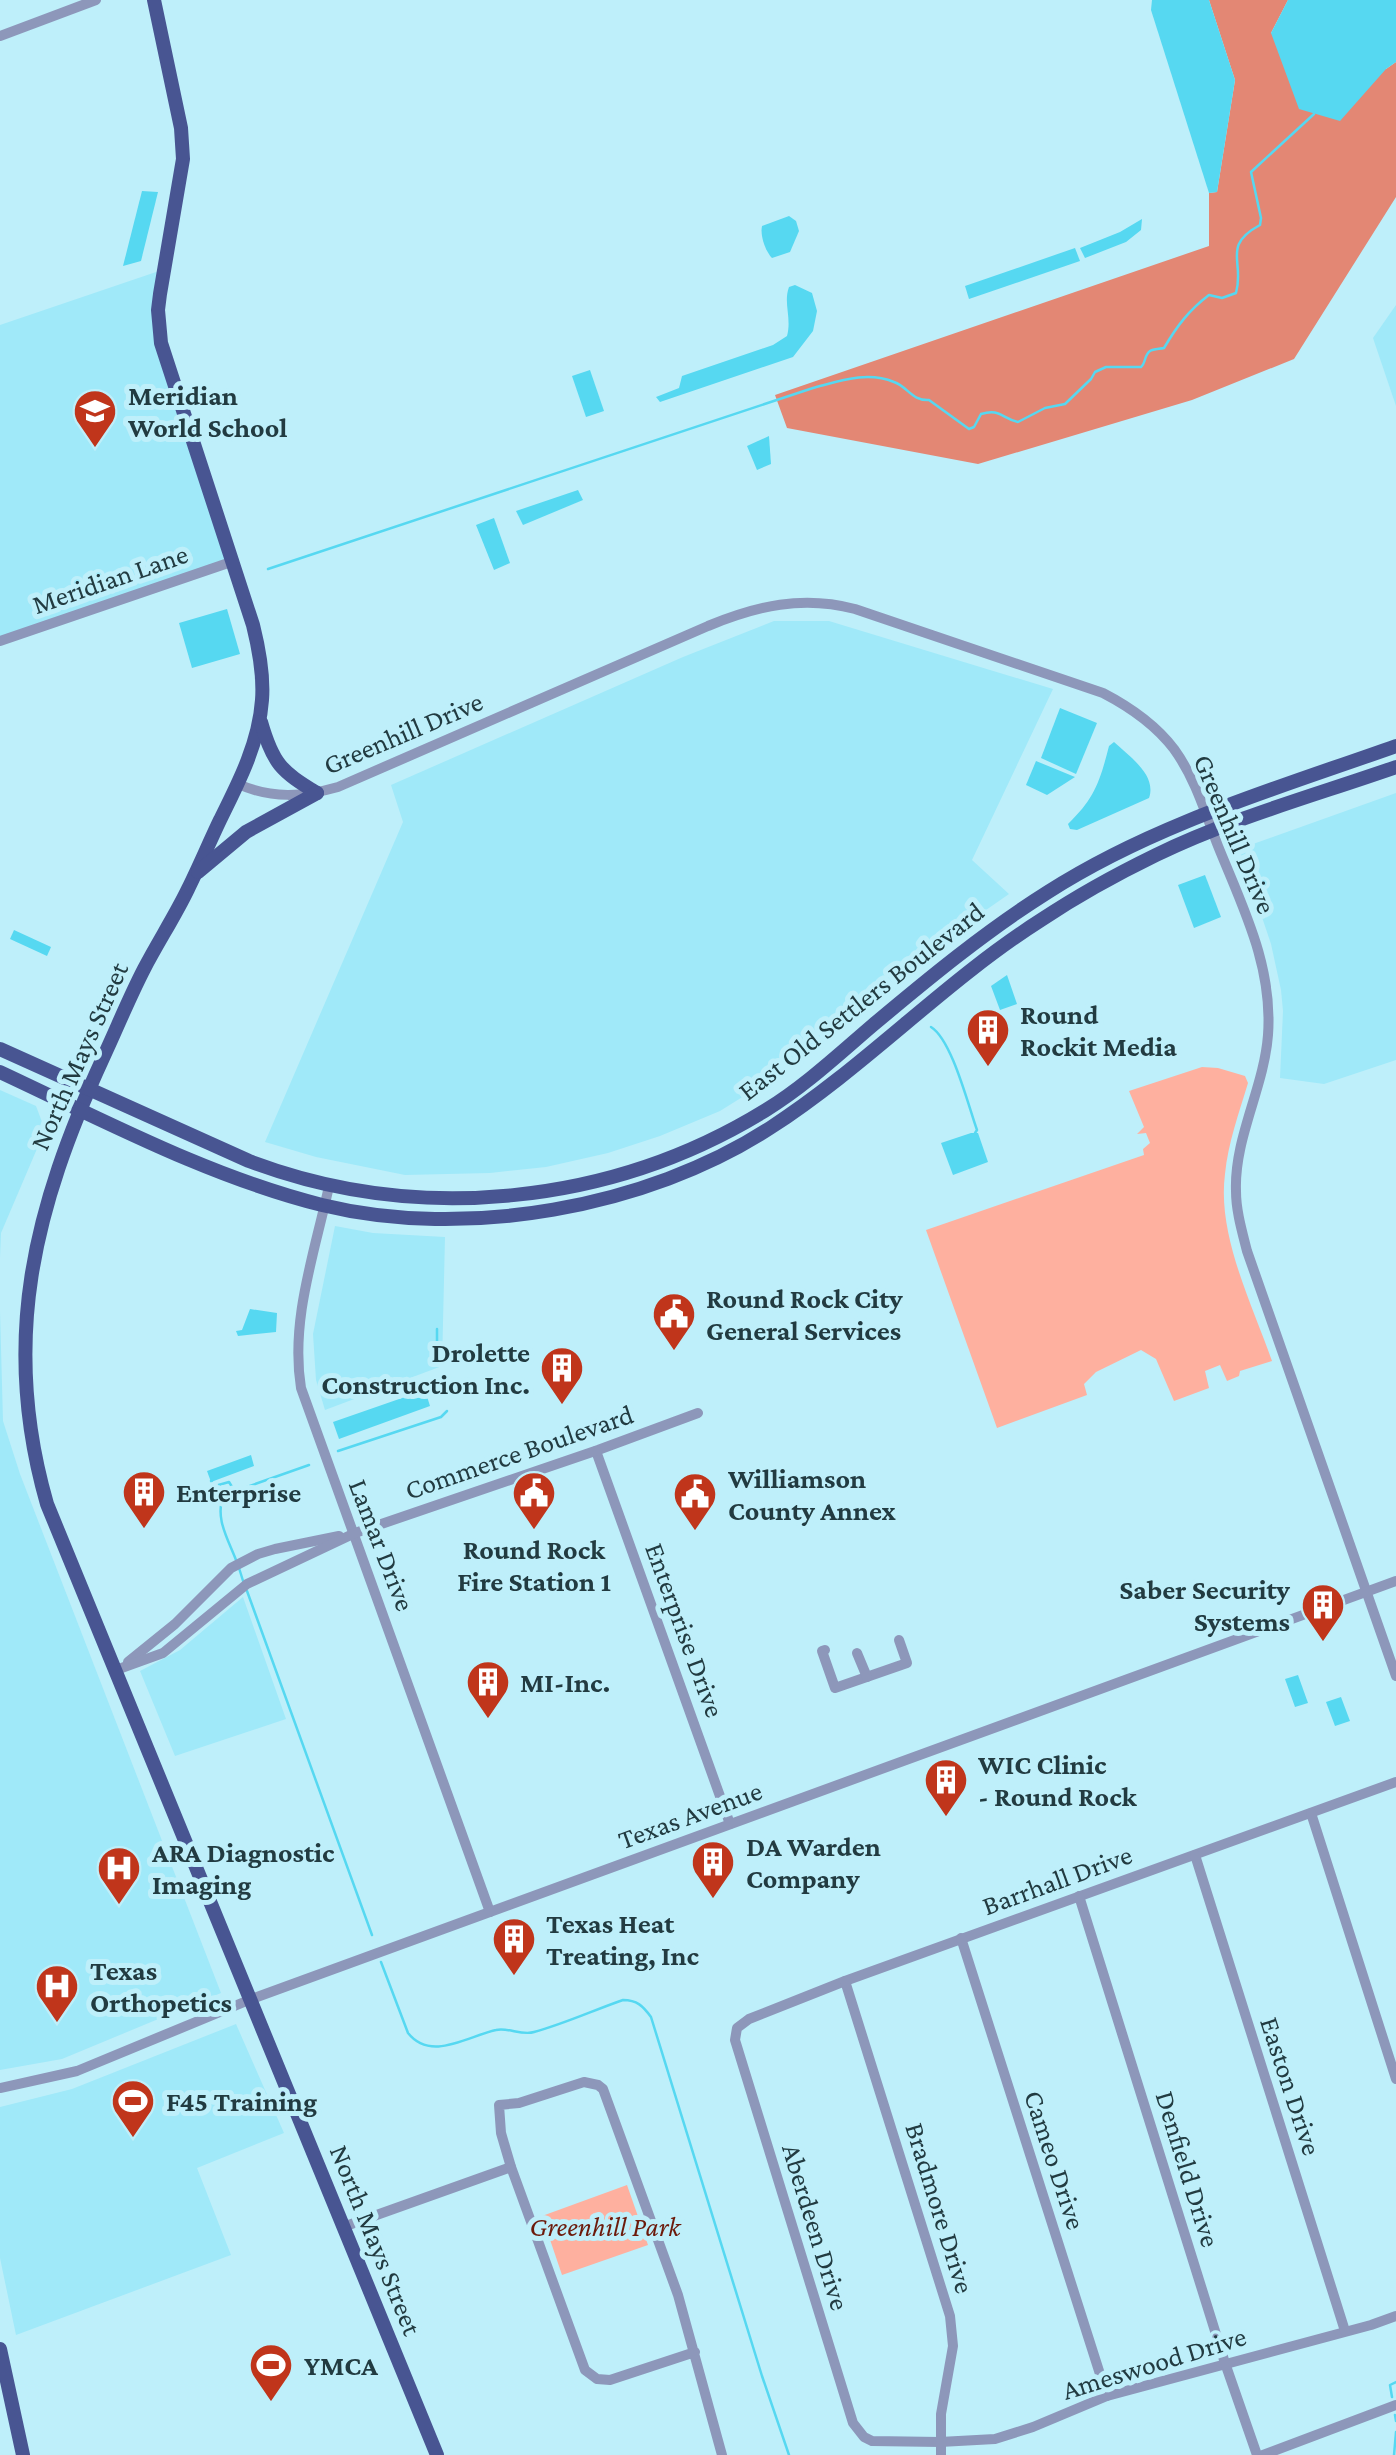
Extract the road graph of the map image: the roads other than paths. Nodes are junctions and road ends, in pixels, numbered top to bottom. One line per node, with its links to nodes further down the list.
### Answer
1 (96, 0): 3 (street)
2 (154, 0): 4 (main road, North Mays Street)
3 (0, 36)
4 (228, 543): 5 (main road, North Mays Street); 6 (street)
5 (234, 561): 6 (street, Meridian Lane); 7 (main road, North Mays Street)
6 (212, 568): 7 (street); 8 (street, Meridian Lane)
7 (238, 580): 9 (main road, North Mays Street)
8 (0, 640)
9 (259, 717): 12 (main road, North Mays Street); 13 (main road)
10 (1396, 746): 14 (main road, East Old Settlers Boulevard)
11 (1396, 766): 15 (main road, East Old Settlers Boulevard)
12 (238, 784): 13 (street, Greenhill Drive); 16 (main road, North Mays Street)
13 (318, 792): 14 (street, Greenhill Drive); 16 (main road)
14 (1206, 814): 15 (street, Greenhill Drive); 21 (main road, East Old Settlers Boulevard)
15 (1212, 831): 22 (main road, East Old Settlers Boulevard); 27 (street, Greenhill Drive)
16 (194, 874): 19 (main road, North Mays Street)
17 (0, 1049): 19 (main road, East Old Settlers Boulevard)
18 (0, 1072): 20 (main road, East Old Settlers Boulevard)
19 (88, 1090): 20 (main road, North Mays Street); 21 (main road, East Old Settlers Boulevard)
20 (79, 1109): 22 (main road, East Old Settlers Boulevard); 31 (main road, North Mays Street)
21 (329, 1186): 22 (street, Lamar Drive)
22 (325, 1206): 25 (street, Lamar Drive)
23 (698, 1413): 24 (street, Commerce Boulevard)
24 (596, 1451): 25 (street, Commerce Boulevard); 36 (street, Enterprise Drive)
25 (354, 1533): 31 (street, Commerce Boulevard); 31 (street, Commerce Boulevard); 39 (street, Lamar Drive)
26 (1396, 1580): 27 (street, Texas Avenue)
27 (1366, 1591): 32 (street, Greenhill Drive); 36 (street, Texas Avenue)
28 (898, 1640): 33 (street)
29 (825, 1650): 33 (street)
30 (858, 1652): 33 (street)
31 (116, 1670): 42 (main road, North Mays Street)
32 (1396, 1676)
33 (867, 1677)
34 (1396, 1782): 35 (street, Barrhall Drive)
35 (1310, 1813): 37 (street, Barrhall Drive); 44 (street)
36 (730, 1824): 39 (street, Texas Avenue)
37 (1195, 1855): 38 (street, Barrhall Drive); 49 (street, Easton Drive)
38 (1079, 1896): 40 (street, Barrhall Drive); 52 (street, Denfield Drive)
39 (490, 1912): 42 (street, Texas Avenue)
40 (961, 1938): 41 (street, Barrhall Drive); 53 (street, Cameo Drive)
41 (845, 1980): 43 (street, Barrhall Drive); 56 (street, Bradmore Drive)
42 (249, 2000): 45 (street, Texas Avenue); 47 (main road, North Mays Street)
43 (737, 2028): 55 (street, Aberdeen Drive)
44 (1396, 2079)
45 (0, 2088)
46 (512, 2168): 47 (street); 51 (street); 51 (street)
47 (343, 2227): 58 (main road, North Mays Street)
48 (1396, 2316): 49 (street, Ameswood Drive)
49 (1346, 2331): 52 (street, Ameswood Drive)
50 (0, 2349): 57 (main road)
51 (696, 2352): 59 (street)
52 (1225, 2363): 53 (street, Ameswood Drive); 61 (street, Denfield Drive)
53 (1107, 2396): 56 (street, Ameswood Drive)
54 (1396, 2405): 61 (street)
55 (864, 2437): 56 (street, Ameswood Drive)
56 (940, 2442): 60 (street, Bradmore Drive)
57 (22, 2455)
58 (437, 2455)
59 (722, 2455)
60 (940, 2455)
61 (1260, 2455)

